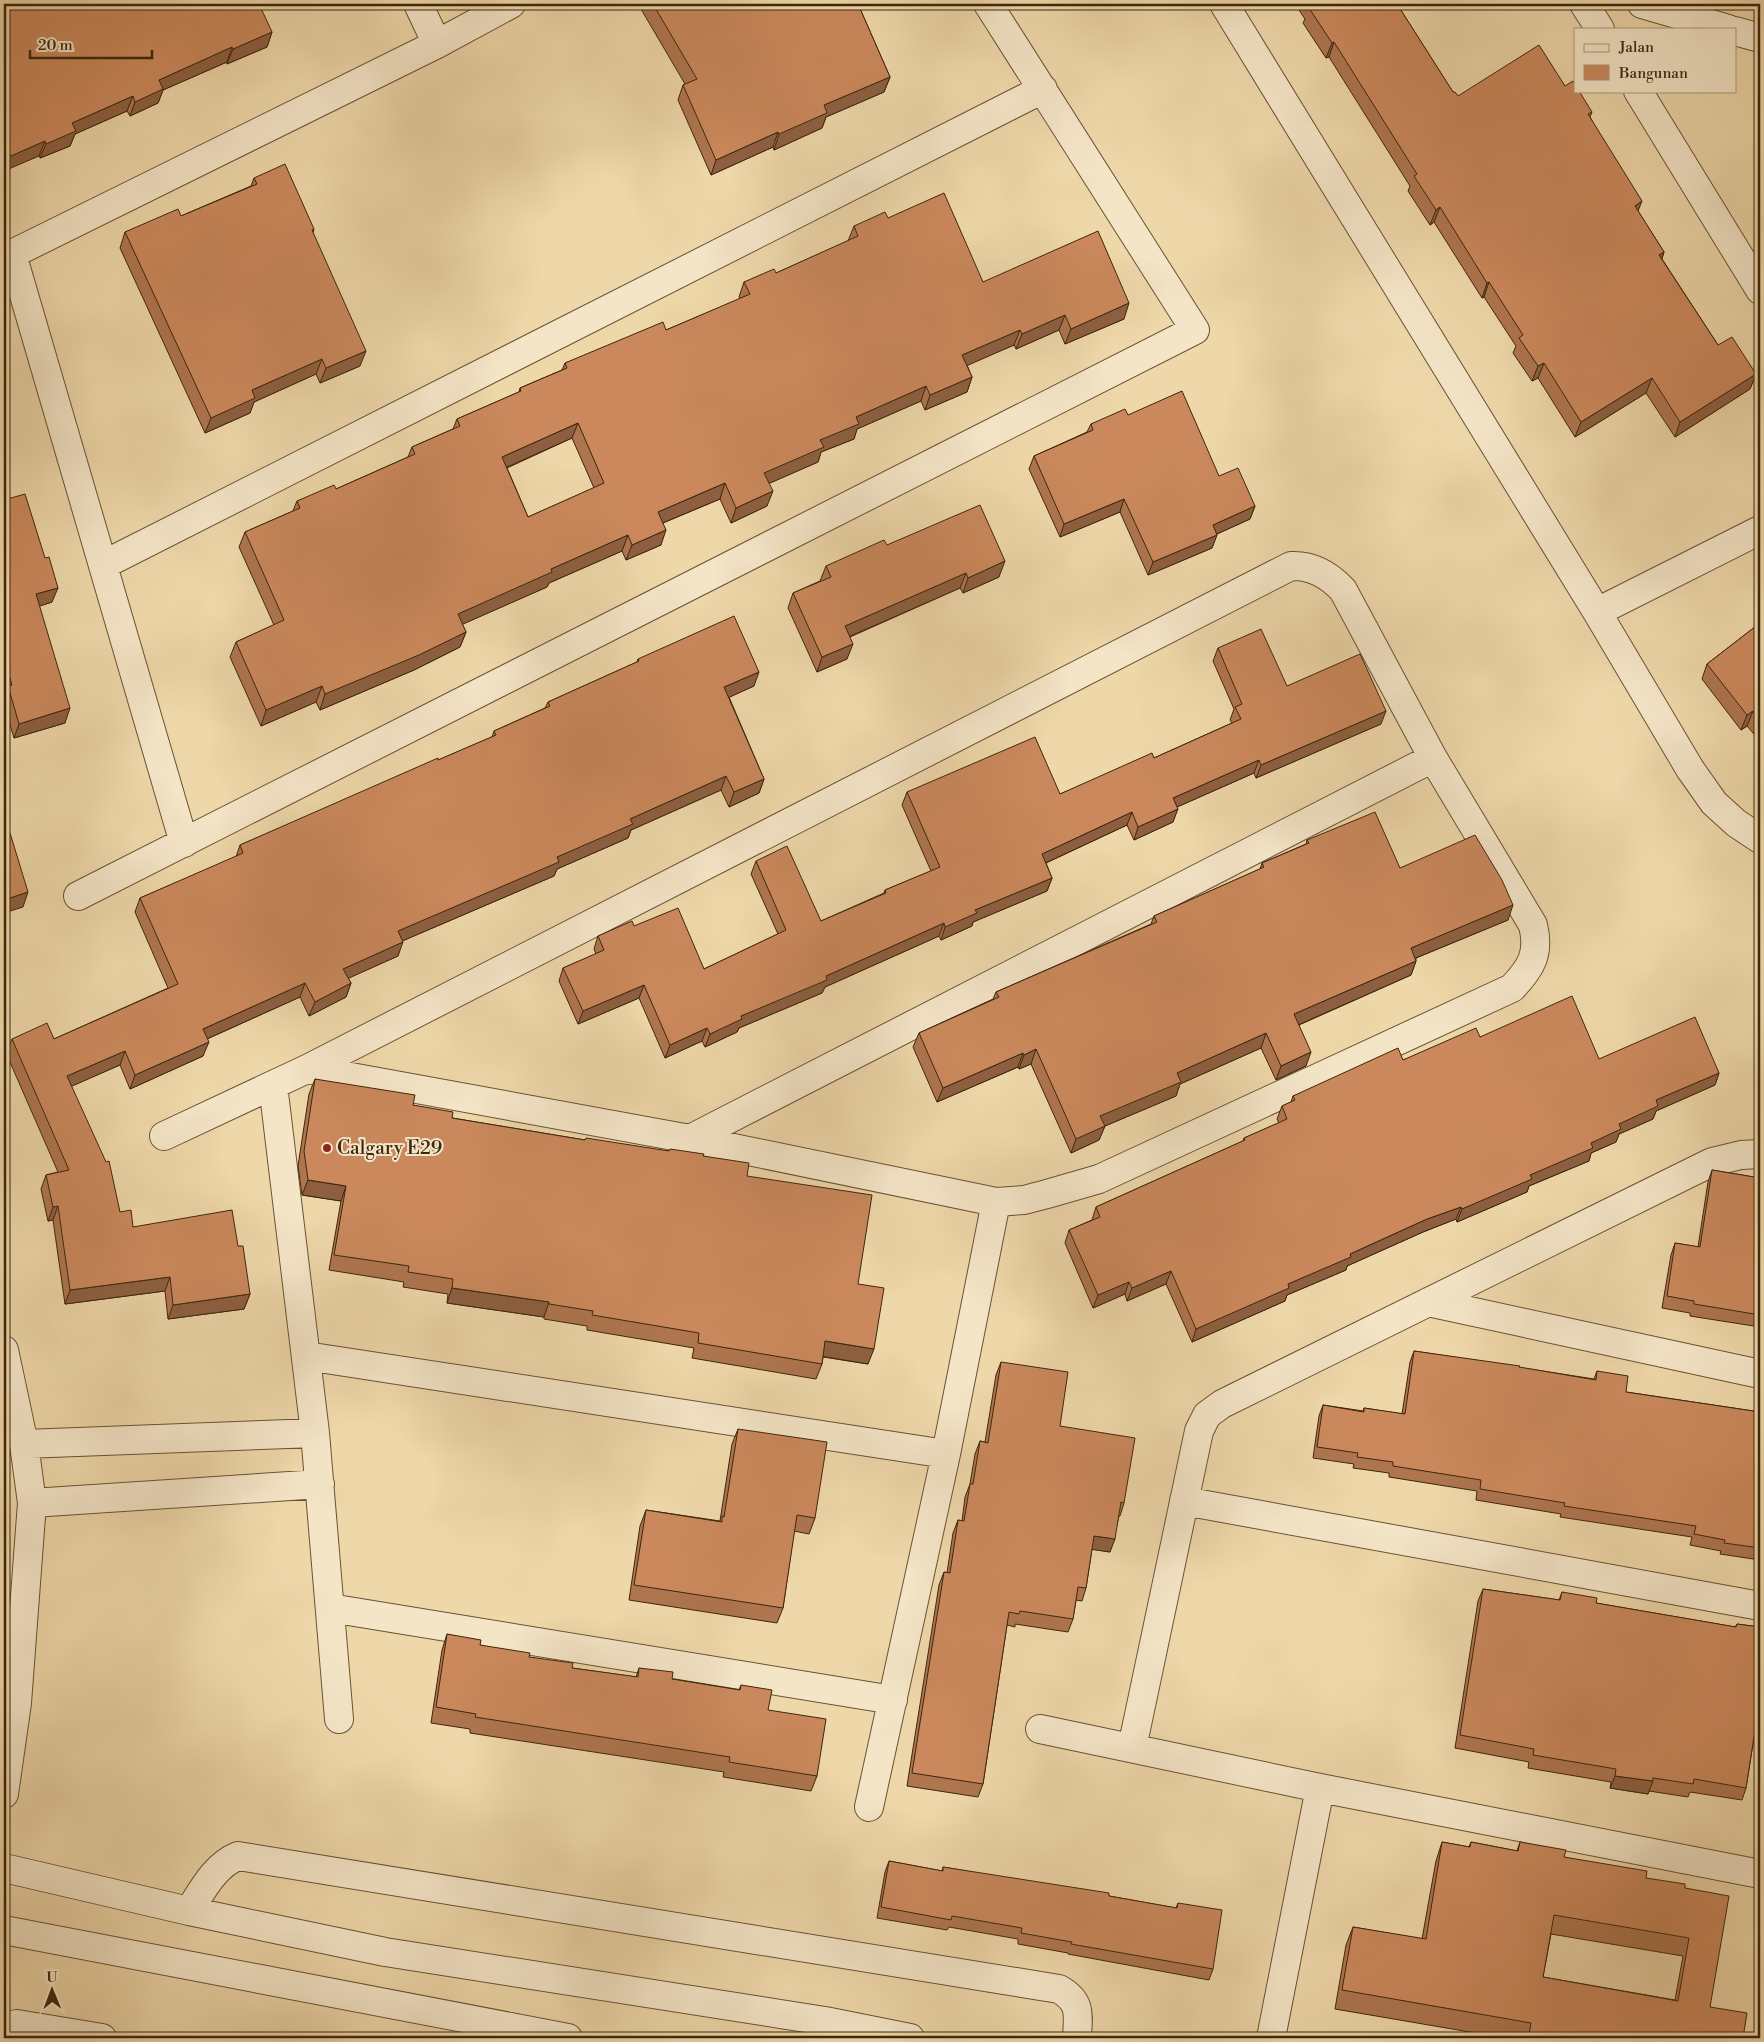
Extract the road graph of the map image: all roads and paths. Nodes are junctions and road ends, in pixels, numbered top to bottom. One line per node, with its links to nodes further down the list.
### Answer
1 (418, 4): 11 (street)
2 (511, 4): 11 (street)
3 (988, 4): 12 (street)
4 (1224, 4): 18 (street)
5 (1584, 4): 7 (street)
6 (1642, 4): 8 (street)
7 (1599, 28)
8 (1725, 28)
9 (1736, 31): 10 (street)
10 (1760, 38)
11 (437, 44): 14 (street)
12 (1043, 89): 17 (street); 21 (street)
13 (1639, 92): 15 (street)
14 (8, 256): 17 (street)
15 (1760, 290)
16 (1760, 530): 18 (street)
17 (103, 565): 21 (street)
18 (1597, 612): 20 (street)
19 (1433, 758): 23 (street); 26 (street); 28 (street)
20 (1760, 839)
21 (184, 843): 22 (street)
22 (78, 896)
23 (307, 1068): 24 (street); 26 (street)
24 (272, 1086): 25 (street); 31 (street)
25 (164, 1136)
26 (690, 1139): 28 (street)
27 (1760, 1154): 29 (street)
28 (996, 1202): 35 (street)
29 (1428, 1302): 32 (street); 37 (street)
30 (4, 1350): 34 (street)
31 (306, 1356): 33 (street); 35 (street)
32 (1760, 1374)
33 (315, 1433): 34 (street); 36 (street)
34 (24, 1444): 38 (street)
35 (946, 1454): 41 (street)
36 (320, 1484): 38 (street); 40 (street)
37 (1184, 1501): 39 (street); 44 (street)
38 (32, 1503): 46 (street)
39 (1760, 1606)
40 (330, 1608): 41 (street); 42 (street)
41 (893, 1700): 47 (street)
42 (339, 1719)
43 (1040, 1729): 44 (street)
44 (1132, 1748): 45 (street)
45 (1320, 1788): 49 (street); 58 (street)
46 (4, 1794)
47 (869, 1807)
48 (4, 1868): 50 (street)
49 (1760, 1874)
50 (189, 1910): 53 (street); 57 (street)
51 (4, 1930): 55 (street)
52 (4, 2026): 54 (street)
53 (824, 2029): 56 (street)
54 (102, 2038)
55 (568, 2038)
56 (910, 2038)
57 (1076, 2038)
58 (1271, 2038)

